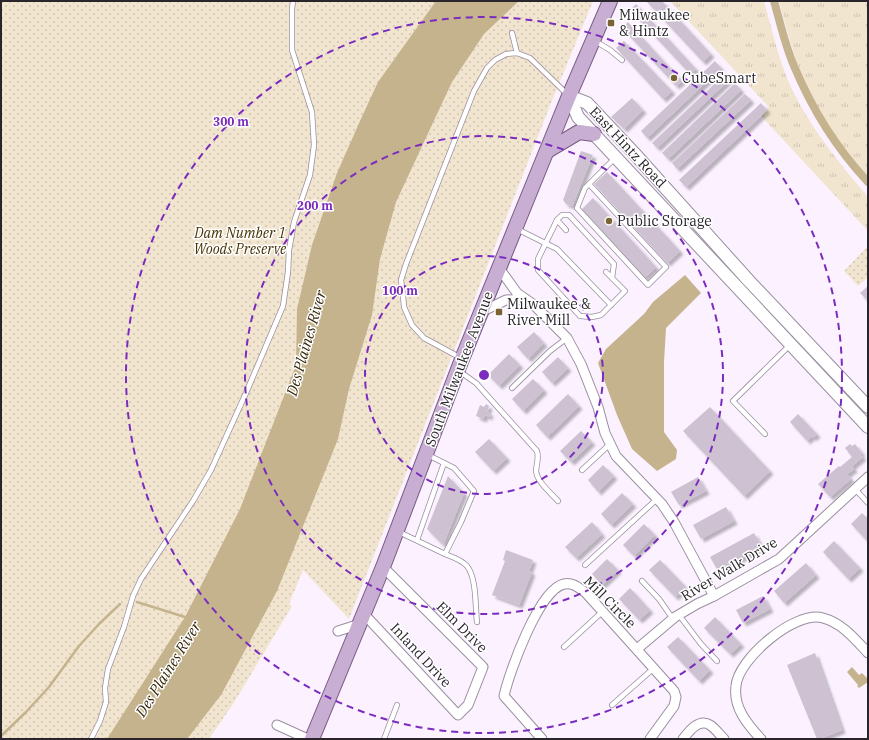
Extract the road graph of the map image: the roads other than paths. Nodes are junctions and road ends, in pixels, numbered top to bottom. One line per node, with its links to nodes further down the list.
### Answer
1 (293, 1): 59 (lane)
2 (610, 1): 4 (main road, South Milwaukee Avenue)
3 (512, 32): 5 (lane)
4 (593, 40): 6 (lane); 7 (main road, South Milwaukee Avenue)
5 (517, 52): 7 (lane); 24 (lane)
6 (622, 60)
7 (569, 96): 8 (main road, East Hintz Road); 9 (main road, South Milwaukee Avenue); 26 (main road, East Hintz Road)
8 (594, 134): 9 (main road); 10 (main road, East Hintz Road)
9 (547, 152): 13 (main road, South Milwaukee Avenue)
10 (616, 157): 11 (lane); 23 (main road, East Hintz Road)
11 (589, 184): 11 (lane)
12 (557, 220): 14 (lane); 15 (lane); 18 (lane)
13 (516, 228): 15 (lane); 16 (main road, South Milwaukee Avenue)
14 (566, 230)
15 (545, 243): 20 (lane); 20 (lane)
16 (499, 268): 19 (street); 21 (main road, South Milwaukee Avenue)
17 (606, 272): 18 (lane)
18 (612, 278): 20 (lane)
19 (525, 299): 21 (street); 22 (street)
20 (610, 305)
21 (481, 312): 24 (main road, South Milwaukee Avenue)
22 (567, 338): 25 (lane); 29 (street)
23 (791, 344): 27 (main road, East Hintz Road); 28 (lane)
24 (460, 364): 30 (main road, South Milwaukee Avenue); 36 (lane)
25 (512, 388)
26 (868, 407)
27 (868, 427)
28 (765, 434)
29 (610, 444): 32 (lane); 35 (street)
30 (426, 454): 31 (lane); 38 (main road, South Milwaukee Avenue)
31 (444, 463): 39 (lane); 40 (lane)
32 (582, 470)
33 (868, 477): 34 (street, River Walk Drive)
34 (855, 489): 37 (lane); 44 (street, River Walk Drive)
35 (657, 499): 41 (lane); 44 (street)
36 (558, 502)
37 (868, 502)
38 (397, 531): 39 (lane); 42 (main road, South Milwaukee Avenue)
39 (417, 540): 40 (lane)
40 (445, 554): 48 (lane)
41 (586, 565)
42 (384, 567): 47 (main road, South Milwaukee Avenue); 57 (street, Elm Drive)
43 (642, 581): 46 (lane)
44 (714, 596): 46 (street, River Walk Drive)
45 (602, 612): 50 (lane); 51 (street, Mill Circle); 63 (street, Mill Circle)
46 (676, 617): 51 (street, River Walk Drive); 53 (lane)
47 (362, 619): 49 (street); 57 (street, Inland Drive); 61 (main road, South Milwaukee Avenue)
48 (477, 622)
49 (338, 631)
50 (564, 647)
51 (637, 649): 54 (street, Mill Circle)
52 (868, 653): 67 (street)
53 (717, 661)
54 (654, 668): 56 (lane); 64 (street, Mill Circle)
55 (397, 705): 62 (lane)
56 (612, 705)
57 (458, 714)
58 (277, 725): 60 (street)
59 (91, 739)
60 (308, 739)
61 (312, 739)
62 (384, 739)
63 (542, 739)
64 (650, 739)
65 (683, 739): 66 (street)
66 (724, 739)
67 (761, 739)

